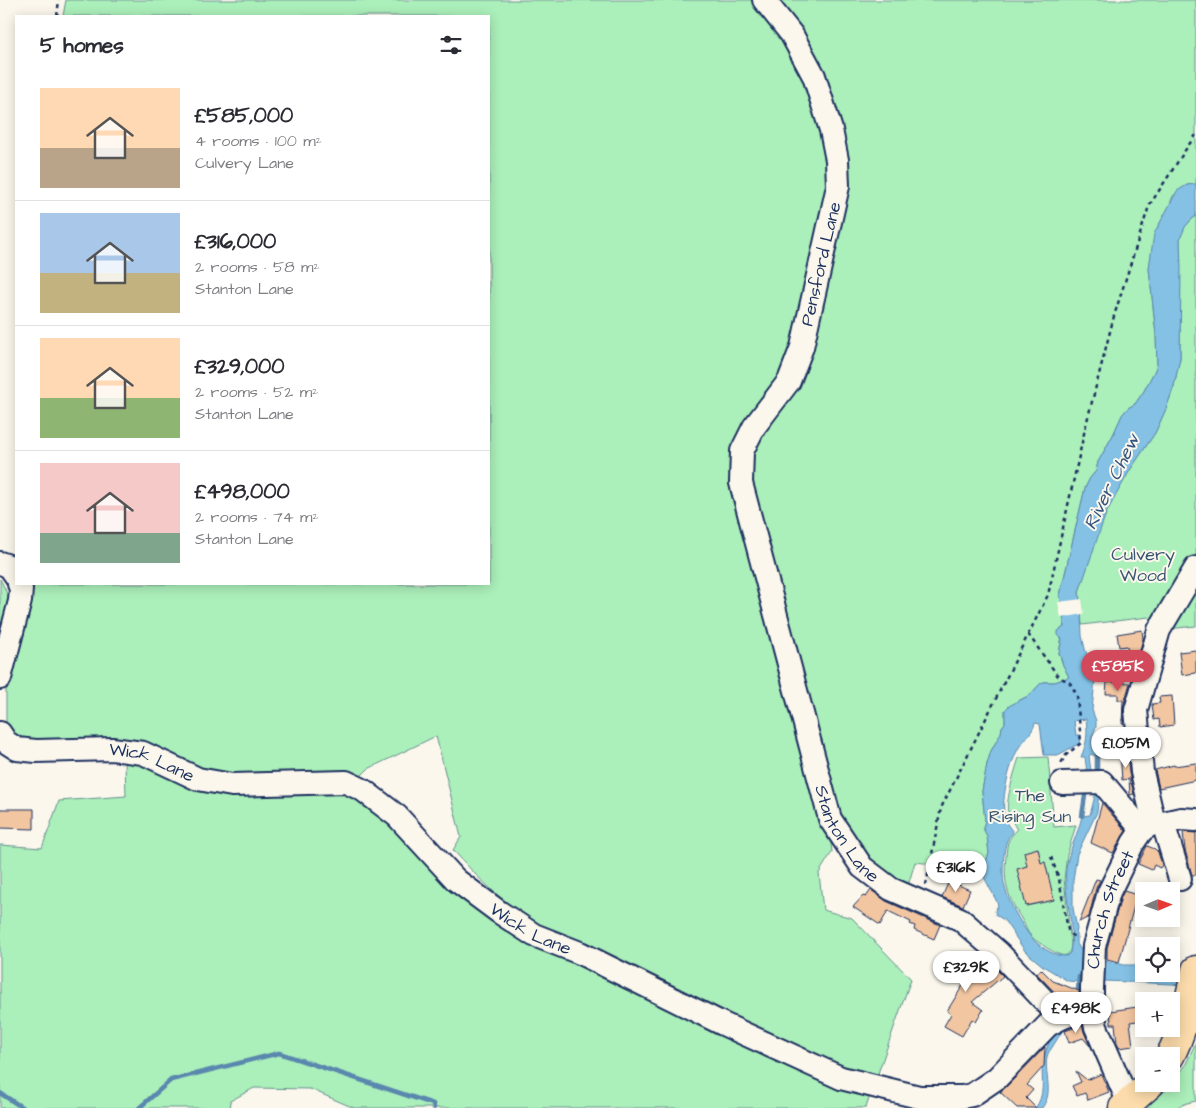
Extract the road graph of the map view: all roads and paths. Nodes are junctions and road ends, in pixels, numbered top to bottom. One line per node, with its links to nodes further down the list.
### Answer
1 (59, 0): 3 (path)
2 (764, 0): 5 (street, Pensford Lane)
3 (56, 15)
4 (1196, 135): 10 (path)
5 (752, 528): 22 (street, Stanton Lane)
6 (0, 563): 8 (street)
7 (1196, 568): 15 (street)
8 (15, 575)
9 (19, 585): 11 (street)
10 (1028, 634): 13 (path); 17 (path)
11 (0, 678)
12 (0, 733): 25 (street, Wick Lane)
13 (1062, 783): 15 (street)
14 (1196, 820): 15 (street)
15 (1153, 825): 18 (street); 19 (street, Church Street)
16 (1051, 857): 19 (path)
17 (928, 874)
18 (1180, 879)
19 (1086, 943): 21 (street, Church Street)
20 (1196, 970): 23 (highway)
21 (1092, 999): 22 (street); 26 (street, Church Street)
22 (1061, 1018): 25 (street, Wick Lane)
23 (1174, 1047)
24 (1142, 1092): 26 (highway)
25 (969, 1101)
26 (1128, 1106)

